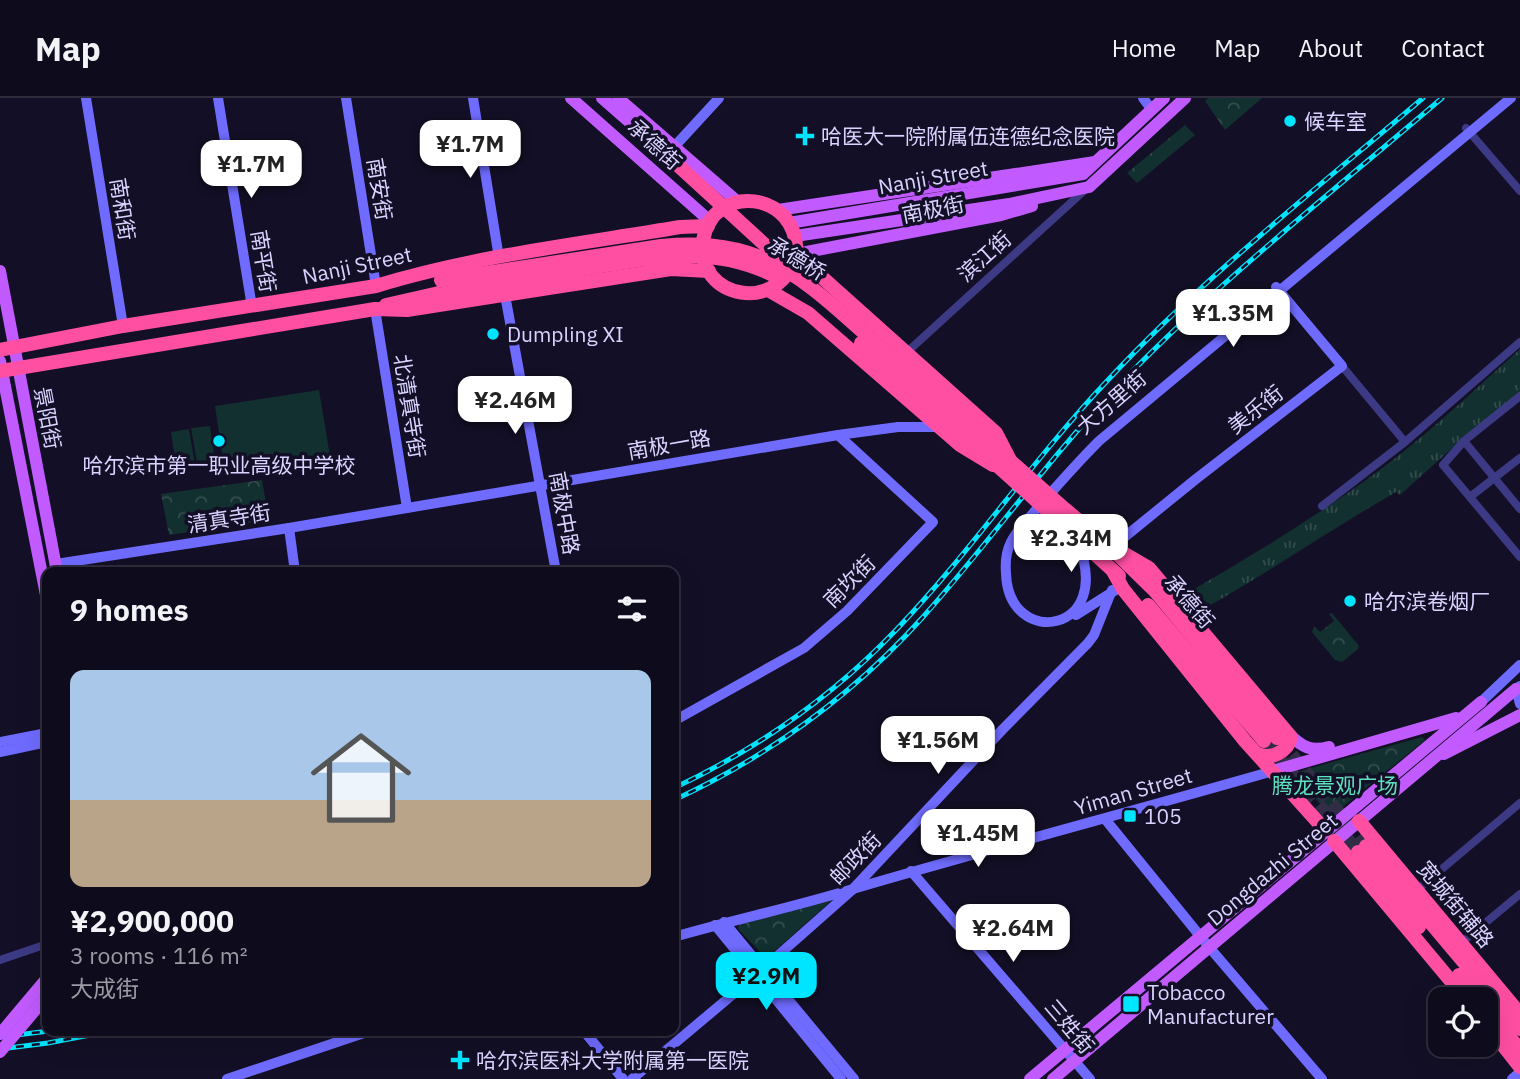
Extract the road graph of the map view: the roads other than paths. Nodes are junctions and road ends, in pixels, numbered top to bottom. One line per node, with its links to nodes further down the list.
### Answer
1 (86, 98): 38 (street, 南和街)
2 (218, 98): 36 (street, 南平街)
3 (346, 98): 30 (street, 南安街)
4 (473, 98): 27 (street)
5 (571, 98): 24 (main road, 承德街)
6 (603, 98): 16 (main road)
7 (618, 98): 17 (main road)
8 (719, 98): 17 (street)
9 (1143, 98): 14 (street)
10 (1164, 98): 14 (main road)
11 (1185, 98): 19 (main road)
12 (1502, 98): 15 (street, 大方里街)
13 (1511, 98): 15 (street, 大方里街)
14 (1152, 110): 18 (main road)
15 (1468, 130): 21 (street); 32 (street, 大方里街)
16 (658, 147): 35 (highway, bridge)
17 (674, 147): 22 (main road)
18 (1095, 162): 23 (main road, 南极街); 25 (main road, Nanji Street)
19 (1089, 187): 20 (main road, 南极街); 41 (street, 滨江街)
20 (1074, 189): 25 (main road, 南极街); 26 (main road, 南极街)
21 (1520, 191)
22 (738, 202): 23 (highway); 24 (highway)
23 (778, 211): 25 (highway)
24 (709, 224): 27 (highway, Nanji Street); 29 (highway)
25 (792, 229): 26 (highway)
26 (796, 254): 33 (highway); 41 (highway)
27 (499, 258): 30 (highway, Nanji Street)
28 (0, 271): 40 (main road, 景阳街)
29 (709, 271): 33 (highway); 34 (highway, Nanji Street)
30 (376, 286): 31 (highway); 36 (highway, Nanji Street)
31 (440, 287): 35 (highway, 承德桥, bridge); 37 (highway); 51 (highway, 承德桥, bridge)
32 (1278, 288): 42 (street); 60 (street, 大方里街); 69 (street, 大方里街)
33 (768, 290): 46 (highway)
34 (505, 295): 37 (highway, Nanji Street); 53 (street, 南极中路)
35 (823, 298): 51 (highway, 承德桥, bridge)
36 (252, 306): 38 (highway, Nanji Street)
37 (375, 309): 44 (highway, Nanji Street); 56 (street, 北清真寺街)
38 (123, 326): 40 (highway, Nanji Street)
39 (1520, 342): 49 (street)
40 (7, 348): 44 (main road, 景阳街)
41 (906, 354): 51 (highway)
42 (1342, 366): 49 (street); 61 (street, 美乐街)
43 (1, 368): 44 (highway, Nanji Street); 68 (main road, 景阳街)
44 (19, 369): 64 (main road, 景阳街)
45 (1518, 401): 48 (street)
46 (939, 427): 47 (street, 南极一路); 51 (highway, bridge)
47 (838, 435): 53 (street, 南极一路); 76 (street, 南坎街)
48 (1464, 441): 52 (street); 54 (street)
49 (1405, 442): 55 (street)
50 (1520, 458): 52 (street)
51 (1007, 465): 57 (highway, 承德桥, bridge)
52 (1495, 478): 54 (street); 58 (street)
53 (540, 485): 56 (street, 南极一路); 67 (street, 南极中路)
54 (1470, 498): 62 (street)
55 (1322, 506)
56 (407, 508): 59 (street, 清真寺街)
57 (1055, 508): 60 (highway, 承德街); 61 (highway, 承德街)
58 (1520, 509)
59 (289, 528): 65 (street, 清真寺街); 66 (street)
60 (1074, 534): 63 (highway, 承德街)
61 (1111, 548): 79 (highway, 承德街)
62 (1520, 557)
63 (1108, 566): 69 (highway); 79 (highway, 承德街)
64 (56, 567)
65 (62, 567)
66 (294, 567)
67 (555, 567)
68 (42, 575)
69 (1117, 589): 79 (highway); 89 (street, 邮政街)
70 (1520, 665): 72 (street)
71 (1519, 695): 72 (main road); 73 (main road, Dongdazhi Street)
72 (1481, 702): 75 (main road, Dongdazhi Street); 79 (main road)
73 (1497, 705): 75 (main road, Yiman Street); 82 (main road, Dongdazhi Street)
74 (1520, 715): 82 (main road)
75 (1463, 716): 83 (main road, Yiman Street); 87 (main road, Dongdazhi Street)
76 (679, 719)
77 (42, 734): 78 (street)
78 (0, 742)
79 (1272, 742): 83 (highway)
80 (42, 743): 81 (street)
81 (0, 752)
82 (1425, 764): 86 (main road, Dongdazhi Street)
83 (1273, 771): 85 (street, Yiman Street); 87 (highway)
84 (1520, 803): 90 (street)
85 (1105, 819): 88 (street, Yiman Street); 94 (street)
86 (1359, 821): 87 (main road, Dongdazhi Street); 90 (highway, 宽城街辅路)
87 (1329, 836): 94 (main road, Dongdazhi Street); 97 (main road, Dongdazhi Street); 101 (highway)
88 (911, 871): 89 (street, Yiman Street); 113 (street, 三姓街)
89 (852, 890): 92 (street, Yiman Street); 99 (street, 邮政街)
90 (1417, 890): 95 (highway, 宽城街辅路)
91 (1520, 894): 95 (street)
92 (720, 924): 93 (street, Yiman Street); 99 (street)
93 (679, 936)
94 (1200, 937): 97 (street); 113 (main road, Dongdazhi Street)
95 (1461, 943): 106 (highway, 宽城街辅路)
96 (42, 946): 98 (street)
97 (1209, 947): 116 (main road, Dongdazhi Street); 126 (street)
98 (0, 960)
99 (760, 972): 120 (street, 邮政街); 121 (street); 122 (street)
100 (42, 984): 109 (main road, bridge)
101 (1456, 987)
102 (1470, 987): 103 (highway)
103 (1484, 987)
104 (42, 1002): 115 (main road, bridge)
105 (1498, 1003): 108 (highway)
106 (1520, 1014)
107 (1498, 1023): 114 (highway)
108 (1520, 1028)
109 (0, 1034)
110 (355, 1036): 118 (street)
111 (588, 1036): 119 (street)
112 (1498, 1040): 117 (highway)
113 (1065, 1050): 116 (street, 三姓街); 123 (main road, Dongdazhi Street)
114 (1520, 1050)
115 (0, 1052)
116 (1074, 1061): 124 (main road, Dongdazhi Street); 125 (street, 三姓街)
117 (1520, 1070): 127 (street)
118 (235, 1077)
119 (623, 1079)
120 (632, 1079)
121 (841, 1079)
122 (854, 1079)
123 (1030, 1079)
124 (1052, 1079)
125 (1090, 1079)
126 (1321, 1079)
127 (1512, 1079)

